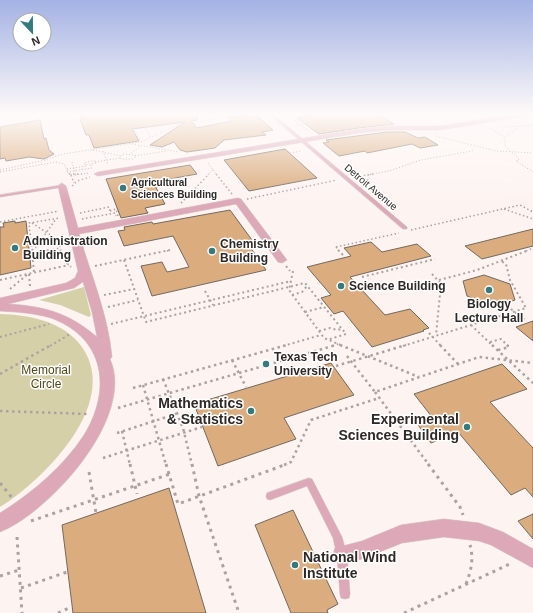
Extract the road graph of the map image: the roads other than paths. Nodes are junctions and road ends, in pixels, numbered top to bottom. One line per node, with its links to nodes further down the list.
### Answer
1 (286, 143): 3 (street)
2 (305, 143): 6 (lane, Detroit Avenue)
3 (98, 174)
4 (62, 186): 5 (lane); 7 (street)
5 (0, 196)
6 (406, 229)
7 (74, 232): 8 (street); 9 (street)
8 (282, 260)
9 (83, 270): 10 (street); 12 (street)
10 (0, 302)
11 (0, 307): 12 (street)
12 (106, 366): 14 (street)
13 (270, 496): 17 (lane)
14 (19, 508): 15 (street); 16 (street)
15 (0, 523)
16 (0, 532)
17 (342, 555): 18 (street); 19 (lane)
18 (533, 559)
19 (345, 594)

